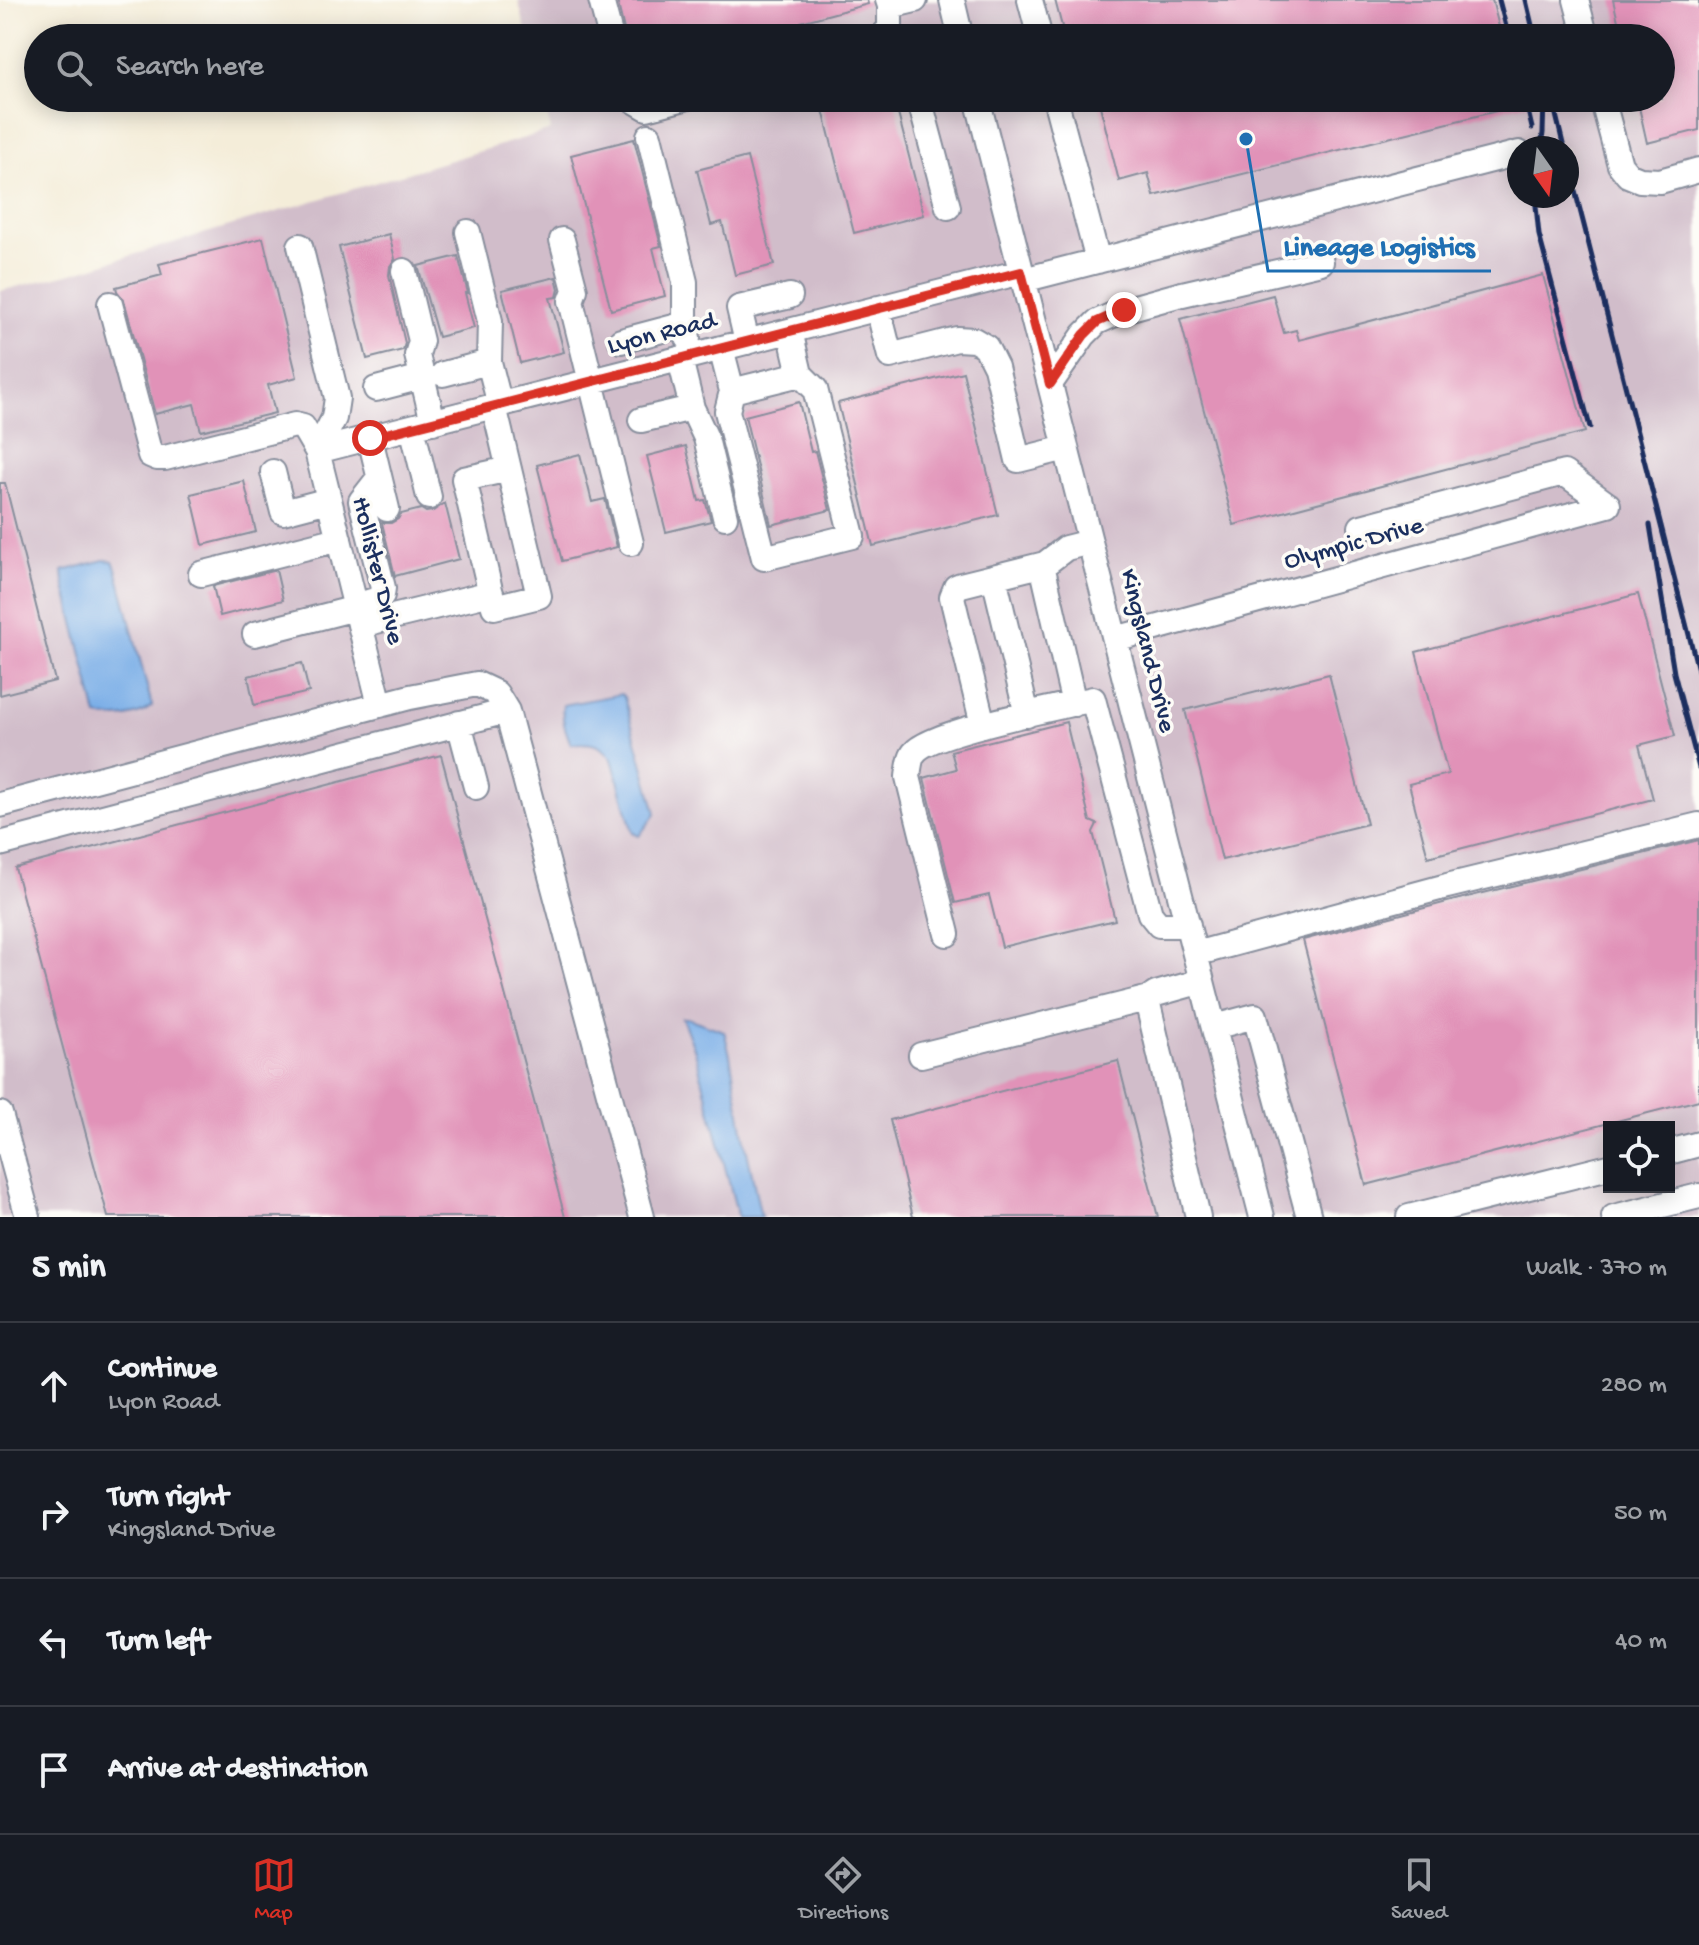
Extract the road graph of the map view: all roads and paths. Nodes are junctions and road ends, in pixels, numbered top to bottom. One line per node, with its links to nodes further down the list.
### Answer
1 (601, 0): 7 (street)
2 (915, 0): 6 (street)
3 (952, 0): 9 (street)
4 (1030, 0): 10 (street)
5 (1576, 0): 11 (street)
6 (889, 3): 8 (street)
7 (607, 24)
8 (890, 24)
9 (958, 24)
10 (1036, 24)
11 (1582, 24)
12 (923, 112): 19 (street)
13 (981, 112): 26 (street, Kingsland Drive)
14 (1059, 112): 23 (street)
15 (1606, 112): 18 (street)
16 (649, 136): 30 (street)
17 (1507, 156): 23 (street, Lyon Road)
18 (1699, 170)
19 (948, 207)
20 (468, 232): 36 (street)
21 (562, 240): 39 (street)
22 (300, 246): 49 (street)
23 (1098, 261): 26 (street, Lyon Road)
24 (1321, 262): 40 (street)
25 (404, 271): 38 (street)
26 (1022, 276): 29 (street, Lyon Road); 40 (street, Kingsland Drive)
27 (790, 296): 33 (street)
28 (110, 304): 49 (street)
29 (878, 308): 31 (street, Lyon Road); 48 (street)
30 (685, 324): 32 (street); 35 (street)
31 (790, 331): 33 (street, Lyon Road); 37 (street)
32 (621, 341)
33 (747, 342): 34 (street, Lyon Road)
34 (721, 348): 35 (street, Lyon Road); 42 (street)
35 (687, 357): 39 (street, Lyon Road); 44 (street)
36 (489, 362): 38 (street); 43 (street)
37 (800, 374): 42 (street); 42 (street)
38 (432, 376): 41 (street); 46 (street)
39 (592, 381): 43 (street, Lyon Road); 60 (street)
40 (1050, 384): 48 (street, Kingsland Drive)
41 (376, 389)
42 (732, 391)
43 (497, 405): 46 (street, Lyon Road); 50 (street)
44 (692, 408): 45 (street); 56 (street)
45 (641, 420)
46 (423, 424): 47 (street, Lyon Road); 53 (street)
47 (370, 438): 49 (street, Lyon Road); 52 (street)
48 (1066, 448): 59 (street, Kingsland Drive)
49 (317, 451): 54 (street, Hollister Drive)
50 (509, 469): 64 (street); 64 (street)
51 (273, 472): 54 (street)
52 (379, 478): 55 (street); 65 (street)
53 (429, 497)
54 (329, 500): 58 (street, Hollister Drive)
55 (387, 509)
56 (725, 517)
57 (1361, 527): 67 (street, Olympic Drive)
58 (339, 539): 62 (street); 65 (street, Hollister Drive)
59 (1090, 542): 61 (street); 67 (street, Kingsland Drive)
60 (631, 543)
61 (1042, 565): 63 (street); 69 (street)
62 (201, 574)
63 (994, 577): 72 (street); 74 (street)
64 (491, 593): 65 (street)
65 (357, 613): 66 (street); 70 (street, Hollister Drive)
66 (255, 634)
67 (1115, 639): 68 (street, Kingsland Drive)
68 (1128, 690): 69 (street); 79 (street, Kingsland Drive)
69 (1083, 701): 72 (street); 79 (street)
70 (380, 705): 71 (street); 76 (street)
71 (507, 711): 73 (street); 92 (street)
72 (1027, 715): 74 (street)
73 (459, 723): 75 (street); 78 (street)
74 (983, 725): 80 (street)
75 (476, 787)
76 (0, 805)
77 (1699, 825): 81 (street)
78 (0, 844)
79 (1188, 925): 81 (street, Kingsland Drive)
80 (947, 934)
81 (1195, 954): 82 (street, Kingsland Drive)
82 (1202, 981): 83 (street); 84 (street, Kingsland Drive)
83 (1150, 998): 85 (street); 93 (street)
84 (1214, 1027): 94 (street, Kingsland Drive); 95 (street)
85 (921, 1055)
86 (0, 1114): 91 (street)
87 (1699, 1144): 88 (street)
88 (1675, 1150)
89 (1603, 1168): 96 (street)
90 (1699, 1196): 97 (street)
91 (28, 1217)
92 (642, 1217)
93 (1198, 1217)
94 (1262, 1217)
95 (1309, 1217)
96 (1409, 1217)
97 (1614, 1217)

